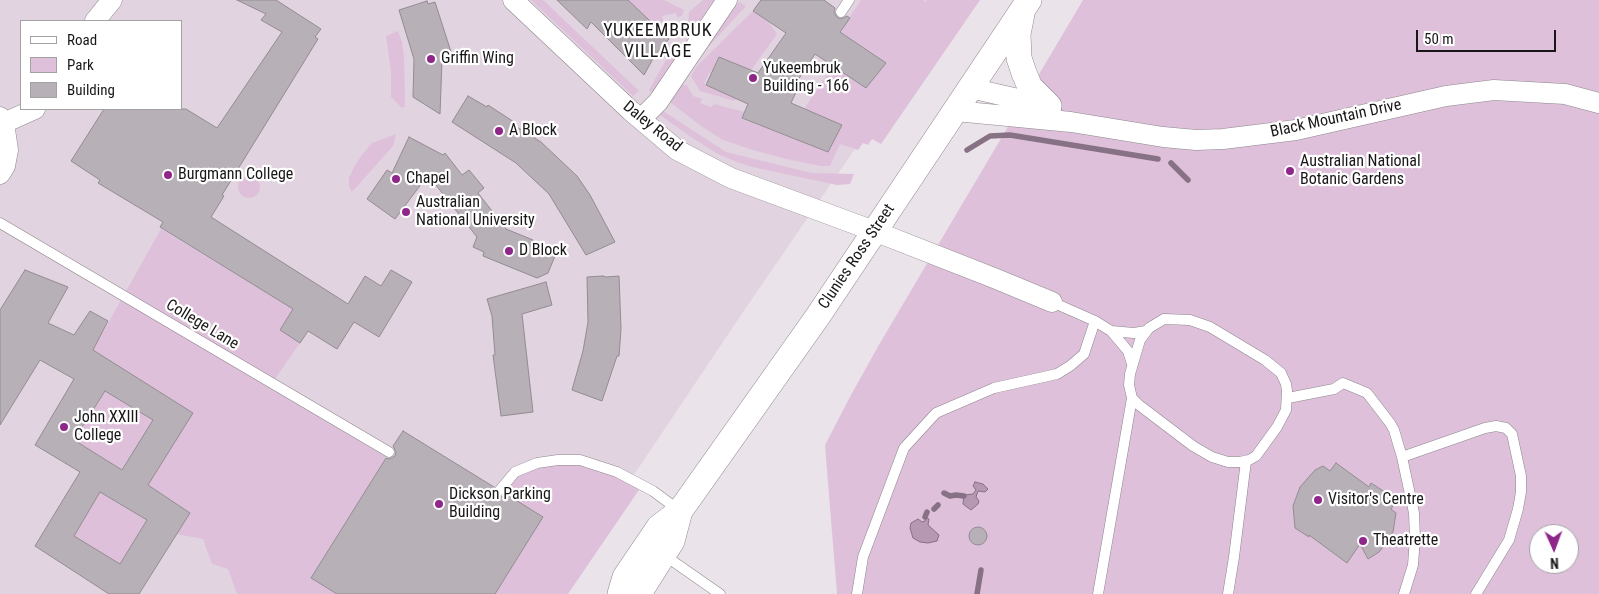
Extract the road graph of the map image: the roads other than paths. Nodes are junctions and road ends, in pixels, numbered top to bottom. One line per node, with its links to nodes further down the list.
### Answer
1 (112, 0): 7 (street)
2 (513, 0): 13 (street, Daley Road)
3 (727, 0): 13 (street)
4 (849, 0): 6 (lane)
5 (1026, 5): 8 (street, Clunies Ross Street); 10 (street)
6 (841, 12)
7 (96, 20)
8 (970, 88): 10 (street, Black Mountain Drive); 12 (street, Clunies Ross Street)
9 (1599, 103): 15 (street, Black Mountain Drive)
10 (1049, 106): 15 (street, Black Mountain Drive)
11 (32, 110): 14 (street)
12 (955, 111): 15 (street, Black Mountain Drive); 18 (street, Clunies Ross Street)
13 (641, 119): 18 (street, Daley Road)
14 (2, 120): 16 (street)
15 (1071, 122)
16 (0, 174)
17 (0, 223): 26 (lane, College Lane)
18 (874, 231): 19 (street, Daley Road); 30 (street, Clunies Ross Street)
19 (1052, 302): 20 (lane)
20 (1095, 321): 21 (lane); 35 (lane)
21 (1111, 331): 22 (lane); 23 (lane)
22 (1146, 331): 23 (lane); 25 (lane)
23 (1132, 364): 24 (lane)
24 (1132, 398): 28 (lane); 36 (lane)
25 (1288, 398): 27 (lane); 28 (lane)
26 (389, 452)
27 (1402, 457): 38 (lane); 39 (lane)
28 (1246, 461): 37 (lane)
29 (500, 490): 30 (lane)
30 (680, 511): 31 (street, Clunies Ross Street); 32 (street, Clunies Ross Street)
31 (664, 555): 33 (street, Clunies Ross Street); 34 (lane)
32 (620, 594)
33 (633, 594)
34 (720, 594)
35 (856, 594)
36 (1098, 594)
37 (1228, 594)
38 (1404, 594)
39 (1476, 594)

